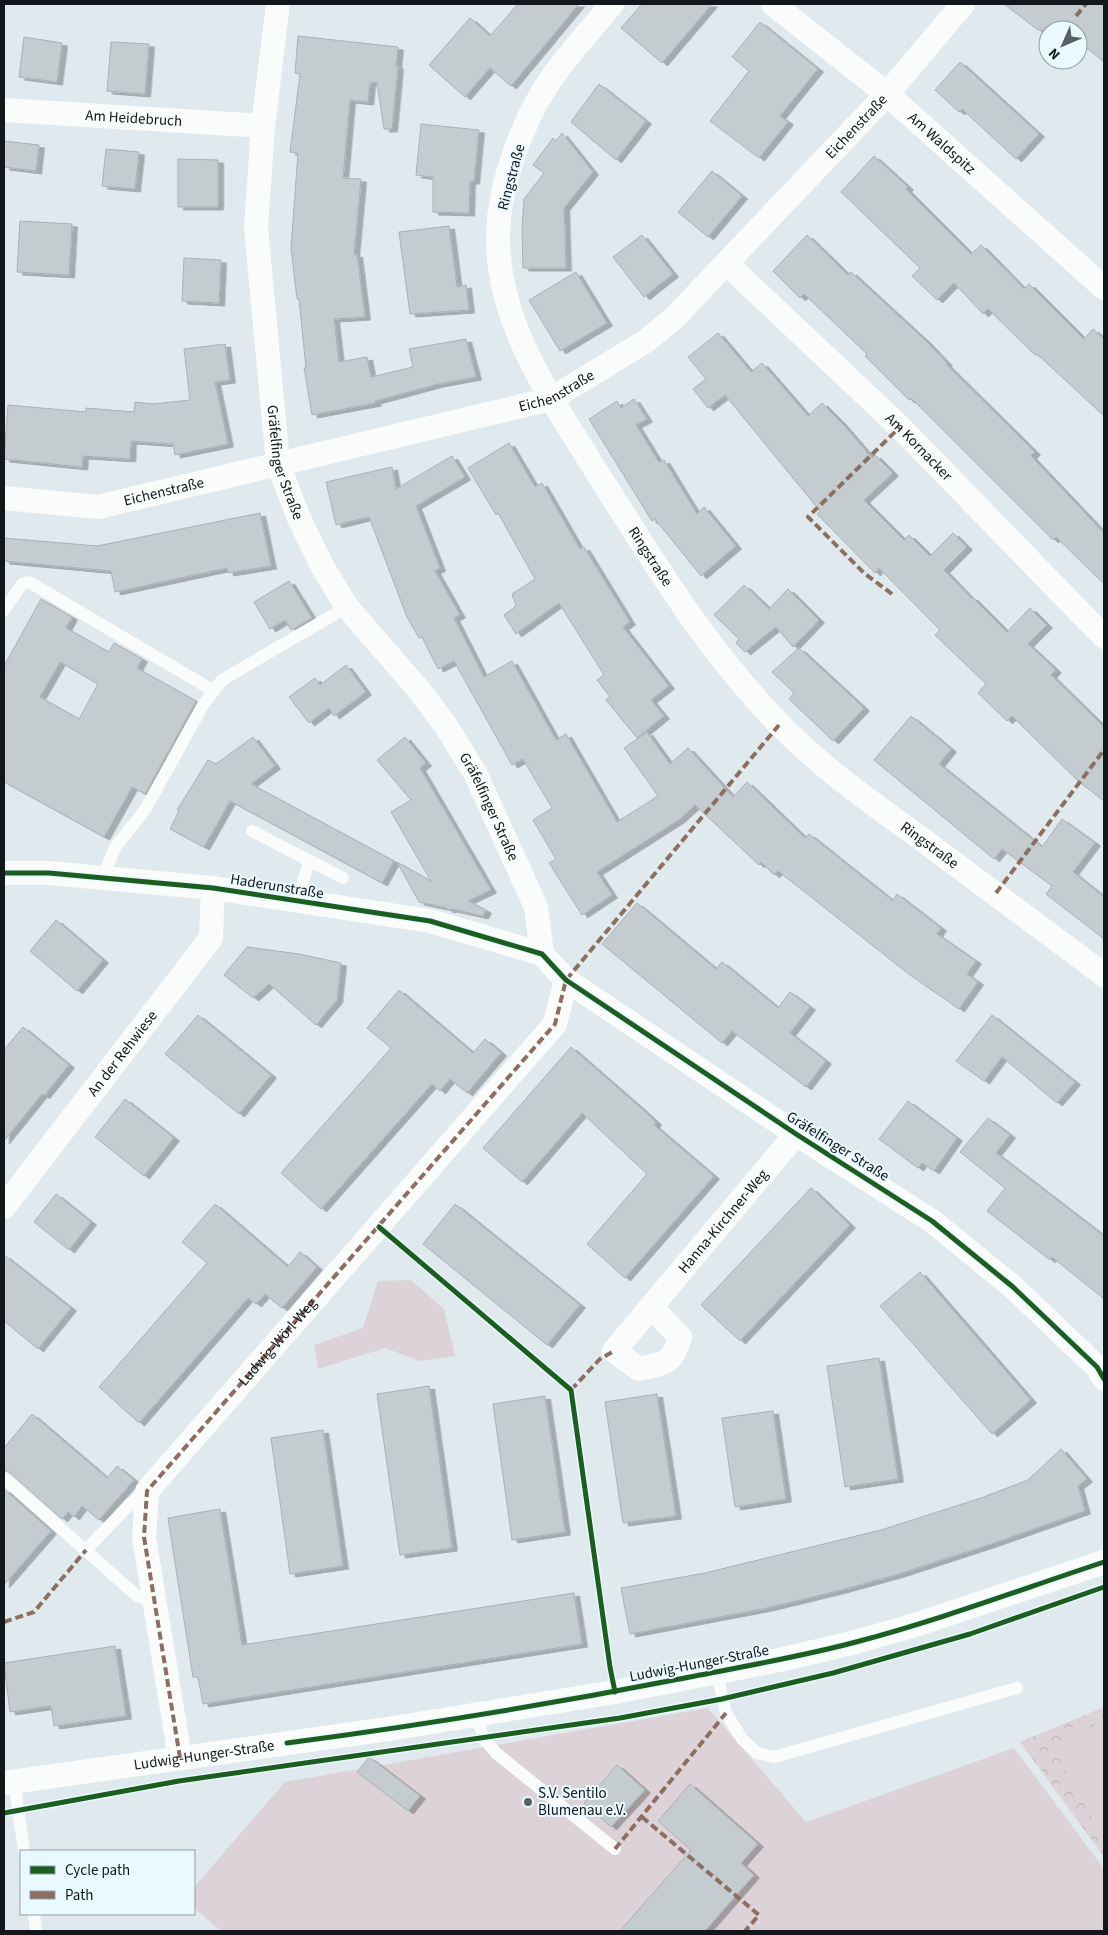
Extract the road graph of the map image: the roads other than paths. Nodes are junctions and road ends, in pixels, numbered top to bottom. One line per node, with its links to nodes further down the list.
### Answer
1 (278, 4): 7 (street, Gräfelfinger Straße)
2 (612, 4): 10 (street, Ringstraße)
3 (773, 4): 5 (street, Am Waldspitz)
4 (963, 4): 5 (street, Eichenstraße)
5 (887, 94): 8 (street, Eichenstraße); 9 (street, Am Waldspitz)
6 (4, 110): 7 (street, Am Heidebruch)
7 (263, 126): 11 (street, Gräfelfinger Straße)
8 (727, 264): 10 (street, Eichenstraße); 15 (street, Am Kornacker)
9 (1104, 288)
10 (551, 399): 11 (street, Eichenstraße); 25 (street, Ringstraße)
11 (278, 464): 12 (street, Eichenstraße); 13 (street, Gräfelfinger Straße)
12 (4, 498)
13 (347, 607): 16 (lane); 24 (street, Gräfelfinger Straße)
14 (4, 610): 16 (lane)
15 (1104, 637)
16 (214, 691): 20 (lane)
17 (252, 831): 18 (lane)
18 (309, 861): 21 (lane); 23 (lane)
19 (4, 873): 20 (street, Haderunstraße)
20 (102, 878): 22 (street, Haderunstraße)
21 (343, 878)
22 (213, 888): 23 (street, Haderunstraße); 28 (street, An der Rehwiese)
23 (298, 901): 24 (street, Haderunstraße)
24 (542, 954): 26 (street, Gräfelfinger Straße)
25 (1104, 975)
26 (566, 980): 27 (street, Gräfelfinger Straße); 32 (street, Ludwig-Wörl-Weg)
27 (796, 1134): 29 (street, Hanna-Kirchner-Weg); 30 (street, Gräfelfinger Straße)
28 (4, 1207)
29 (651, 1308)
30 (1104, 1379)
31 (4, 1478): 33 (lane)
32 (147, 1491): 33 (lane); 35 (street)
33 (86, 1550): 35 (lane)
34 (1104, 1562): 36 (street, Ludwig-Hunger-Straße)
35 (155, 1602): 39 (street)
36 (717, 1672): 37 (lane); 38 (street, Ludwig-Hunger-Straße)
37 (1017, 1688)
38 (477, 1715): 39 (street, Ludwig-Hunger-Straße); 41 (lane)
39 (180, 1758): 40 (street, Ludwig-Hunger-Straße)
40 (9, 1782): 42 (lane)
41 (615, 1849)
42 (24, 1850)
43 (34, 1915): 44 (lane)
44 (36, 1931)

